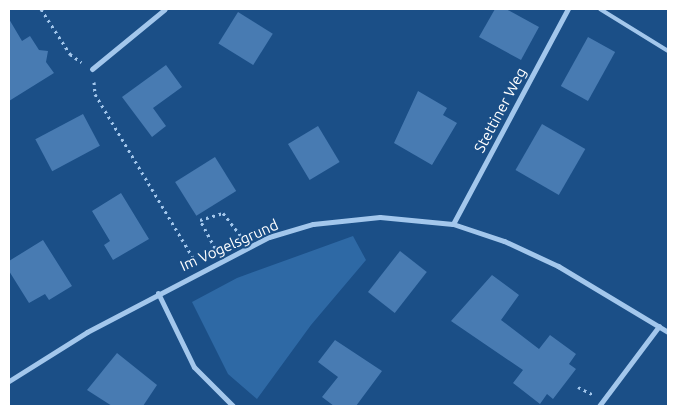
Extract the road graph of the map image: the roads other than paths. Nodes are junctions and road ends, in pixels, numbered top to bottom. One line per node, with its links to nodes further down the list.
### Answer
1 (165, 9): 5 (street)
2 (568, 9): 6 (street, Stettiner Weg)
3 (600, 9): 4 (lane)
4 (668, 51)
5 (92, 70)
6 (453, 224): 7 (street, Im Vogelsgrund); 8 (street, Im Vogelsgrund)
7 (158, 293): 10 (street, Im Vogelsgrund); 11 (street)
8 (659, 326): 9 (street, Im Vogelsgrund); 13 (street)
9 (668, 332)
10 (9, 381)
11 (226, 404): 12 (street)
12 (234, 406)
13 (599, 406)

